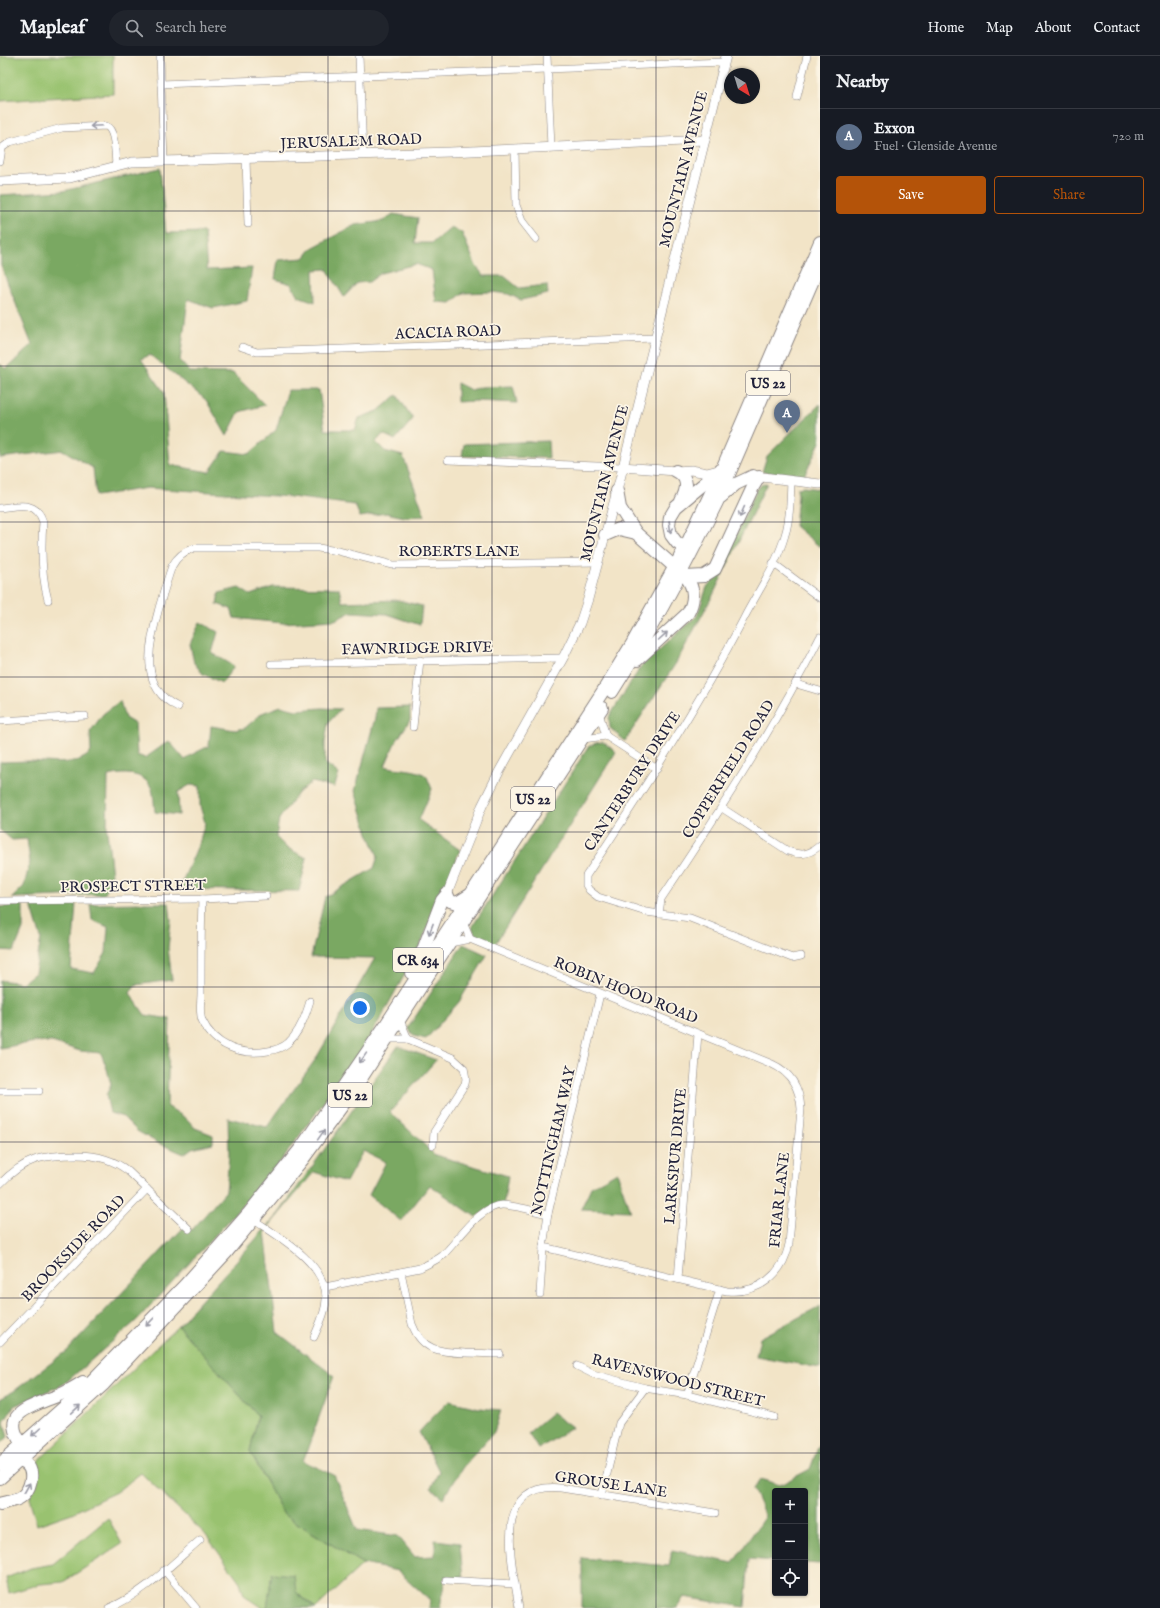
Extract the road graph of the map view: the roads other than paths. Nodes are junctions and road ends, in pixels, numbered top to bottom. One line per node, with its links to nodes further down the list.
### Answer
1 (160, 56): 8 (street)
2 (359, 56): 7 (street)
3 (547, 56): 6 (street)
4 (807, 56): 9 (street)
5 (725, 59): 6 (street); 10 (street, MOUNTAIN AVENUE / CR 634)
6 (548, 69): 7 (street); 11 (street)
7 (360, 76): 8 (street); 13 (street)
8 (161, 84): 16 (street)
9 (797, 97)
10 (705, 140): 11 (street, JERUSALEM ROAD); 24 (street, MOUNTAIN AVENUE / CR 634)
11 (551, 147): 12 (street, JERUSALEM ROAD)
12 (515, 149): 13 (street, JERUSALEM ROAD); 20 (street)
13 (363, 154): 14 (street, JERUSALEM ROAD)
14 (246, 158): 16 (street, JERUSALEM ROAD); 19 (street)
15 (0, 161): 17 (street, one-way to 15)
16 (164, 161): 17 (street, JERUSALEM ROAD)
17 (116, 166): 18 (street, JERUSALEM ROAD)
18 (0, 181)
19 (248, 224)
20 (536, 239)
21 (820, 242): 29 (highway, US 22)
22 (820, 264): 23 (highway, US 22)
23 (817, 278): 26 (highway, US 22)
24 (655, 338): 25 (street, ACACIA ROAD); 28 (street, MOUNTAIN AVENUE / CR 634)
25 (242, 347)
26 (739, 450): 31 (highway); 35 (highway, US 22)
27 (448, 460): 28 (street)
28 (622, 467): 30 (street); 34 (street, MOUNTAIN AVENUE / CR 634)
29 (722, 469): 30 (street); 36 (highway); 41 (highway, US 22)
30 (676, 471): 36 (highway)
31 (756, 476): 32 (street); 35 (highway); 44 (highway, one-way to 44)
32 (791, 480): 33 (street); 43 (street, CANTERBURY DRIVE)
33 (820, 484)
34 (617, 491): 38 (highway); 39 (street, MOUNTAIN AVENUE / CR 634)
35 (717, 502): 40 (highway, US 22)
36 (680, 504): 41 (highway, one-way to 41)
37 (0, 508): 46 (street)
38 (636, 533): 39 (highway); 44 (highway)
39 (605, 535): 42 (street, MOUNTAIN AVENUE / CR 634)
40 (696, 544): 41 (highway); 44 (highway, US 22)
41 (685, 548): 44 (highway, US 22)
42 (598, 562): 48 (street, MOUNTAIN AVENUE / CR 634); 54 (street, ROBERTS LANE)
43 (773, 563): 45 (street); 61 (street, CANTERBURY DRIVE)
44 (681, 573): 51 (highway, US 22); 51 (highway, one-way to 44); 64 (highway, US 22)
45 (820, 598)
46 (48, 600)
47 (820, 637): 52 (street, COPPERFIELD ROAD)
48 (564, 658): 49 (street, FAWNRIDGE DRIVE); 65 (street, MOUNTAIN AVENUE / CR 634)
49 (420, 660): 50 (street, FAWNRIDGE DRIVE); 58 (street)
50 (271, 664)
51 (628, 667): 55 (highway, US 22)
52 (796, 684): 53 (street); 62 (street, COPPERFIELD ROAD)
53 (820, 691)
54 (178, 707)
55 (599, 713): 59 (street); 60 (highway, US 22)
56 (85, 716): 57 (street)
57 (0, 721)
58 (412, 727)
59 (606, 736): 60 (street); 61 (street)
60 (583, 739): 70 (highway, US 22)
61 (657, 769): 69 (street, CANTERBURY DRIVE)
62 (722, 808): 63 (street); 69 (street, COPPERFIELD ROAD)
63 (820, 845)
64 (473, 891): 65 (highway); 77 (highway, US 22)
65 (447, 894): 77 (highway, CR 634, one-way to 77)
66 (266, 896): 67 (street, PROSPECT STREET)
67 (202, 899): 68 (street, PROSPECT STREET); 75 (street)
68 (0, 901)
69 (659, 914): 73 (street, CANTERBURY DRIVE)
70 (463, 922): 71 (street); 72 (highway, US 22)
71 (470, 940): 72 (street); 74 (street, ROBIN HOOD ROAD)
72 (450, 943): 76 (highway, US 22)
73 (801, 956)
74 (600, 994): 78 (street, ROBIN HOOD ROAD); 87 (street, NOTTINGHAM WAY)
75 (310, 1001)
76 (400, 1020): 79 (street); 80 (highway, US 22)
77 (385, 1026): 100 (highway, US 22, one-way to 100)
78 (698, 1034): 81 (street, ROBIN HOOD ROAD); 92 (street, LARKSPUR DRIVE)
79 (408, 1039): 80 (street); 84 (street)
80 (387, 1040): 88 (highway, US 22, one-way to 80)
81 (772, 1064): 94 (street, FRIAR LANE)
82 (0, 1091): 83 (street)
83 (39, 1092)
84 (433, 1145)
85 (0, 1184): 86 (street)
86 (147, 1189): 89 (street); 97 (street, BROOKSIDE ROAD)
87 (548, 1214): 90 (street, NOTTINGHAM WAY); 91 (street)
88 (254, 1220): 93 (street); 104 (highway, US 22, one-way to 88)
89 (188, 1229)
90 (543, 1247): 92 (street, FRIAR LANE); 95 (street, NOTTINGHAM WAY)
91 (401, 1272): 93 (street); 98 (street)
92 (678, 1280): 94 (street, FRIAR LANE)
93 (325, 1287): 96 (street)
94 (720, 1289): 102 (street)
95 (540, 1294)
96 (314, 1337)
97 (0, 1342)
98 (500, 1354)
99 (577, 1366): 101 (street, RAVENSWOOD STREET)
100 (104, 1369): 104 (highway, US 22, one-way to 104); 104 (highway)
101 (646, 1388): 102 (street, RAVENSWOOD STREET); 107 (street)
102 (687, 1396): 103 (street, RAVENSWOOD STREET)
103 (774, 1417)
104 (25, 1449): 105 (highway, US 22)
105 (10, 1460): 106 (highway, US 22); 108 (highway, one-way to 105)
106 (0, 1478)
107 (602, 1495): 109 (street, GROUSE LANE); 113 (street, GROUSE LANE)
108 (0, 1504)
109 (715, 1512)
110 (200, 1540): 111 (street)
111 (164, 1570): 114 (street); 115 (street)
112 (446, 1580): 113 (street)
113 (515, 1584): 116 (street, GROUSE LANE)
114 (109, 1608)
115 (196, 1608)
116 (519, 1608)

